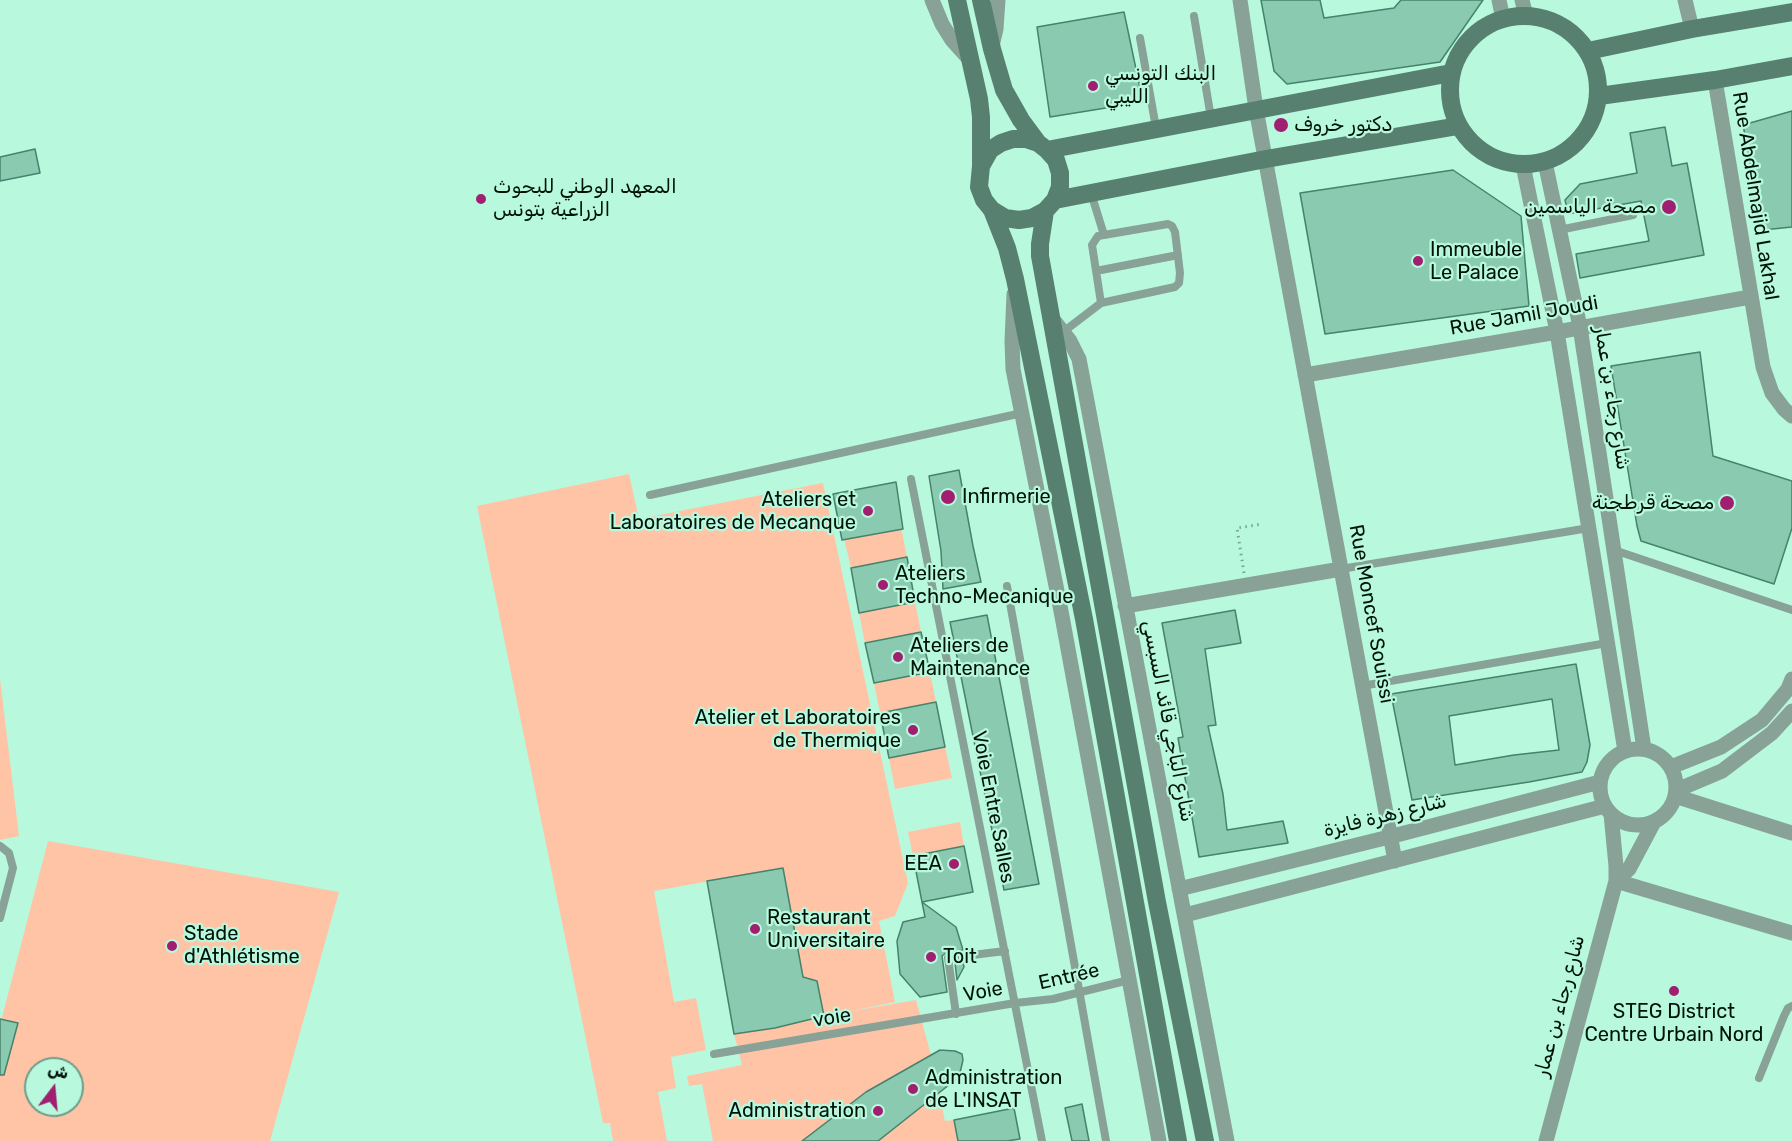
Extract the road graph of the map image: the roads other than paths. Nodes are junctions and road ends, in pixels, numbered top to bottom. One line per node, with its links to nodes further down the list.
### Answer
1 (932, 0): 16 (street)
2 (957, 0): 16 (street)
3 (981, 0): 14 (street)
4 (998, 0): 14 (street)
5 (1240, 0): 21 (street, Rue Moncef Souissi)
6 (1499, 0): 11 (street)
7 (1685, 0): 12 (street)
8 (1524, 8): 11 (street); 15 (street)
9 (1792, 12): 12 (street)
10 (1194, 16): 22 (lane)
11 (1503, 19): 18 (street)
12 (1692, 29): 15 (street)
13 (1140, 38): 24 (lane)
14 (992, 49): 25 (street)
15 (1588, 51): 20 (street)
16 (970, 60): 29 (street)
17 (1792, 66): 19 (street)
18 (1451, 73): 21 (street); 23 (street)
19 (1715, 80): 20 (street); 39 (street, Rue Abdelmajid Lakhal)
20 (1599, 96): 27 (street)
21 (1256, 109): 22 (street); 26 (street, Rue Moncef Souissi)
22 (1211, 118): 24 (street)
23 (1458, 126): 26 (street); 28 (street)
24 (1156, 128): 25 (street)
25 (1043, 146): 29 (street); 31 (street)
26 (1266, 159): 30 (street); 45 (street, Rue Moncef Souissi)
27 (1545, 162): 28 (street); 34 (street, شارع رجاء بن عمار)
28 (1523, 165): 44 (street)
29 (981, 166): 32 (street)
30 (1090, 193): 31 (street); 35 (lane)
31 (1050, 206): 32 (street); 41 (street)
32 (992, 210): 38 (street)
33 (1633, 215): 34 (lane)
34 (1559, 230): 42 (street, شارع رجاء بن عمار)
35 (1104, 235): 36 (lane); 37 (lane)
36 (1178, 255): 37 (lane); 40 (lane)
37 (1096, 271): 40 (lane)
38 (1015, 279): 46 (street); 87 (street)
39 (1750, 297): 42 (street, Rue Jamil Joudi); 47 (street, Rue Abdelmajid Lakhal)
40 (1101, 303): 43 (lane)
41 (1051, 317): 43 (street, شارع الباجي قائد السبسي); 88 (street)
42 (1580, 327): 44 (street, Rue Jamil Joudi); 51 (street, شارع رجاء بن عمار)
43 (1063, 332): 54 (street, شارع الباجي قائد السبسي)
44 (1557, 332): 45 (street, Rue Jamil Joudi); 50 (street)
45 (1305, 375): 52 (street, Rue Moncef Souissi)
46 (1022, 413): 49 (lane); 77 (street)
47 (1792, 416)
48 (911, 479): 76 (lane, Voie Entre Salles)
49 (650, 495)
50 (1588, 528): 52 (lane); 56 (street)
51 (1614, 550): 55 (lane); 60 (street, شارع رجاء بن عمار)
52 (1341, 568): 54 (street); 58 (street, Rue Moncef Souissi)
53 (1006, 586): 78 (lane)
54 (1125, 606): 72 (street, شارع الباجي قائد السبسي)
55 (1792, 610)
56 (1607, 643): 58 (lane); 61 (street)
57 (1792, 679): 62 (street)
58 (1362, 686): 68 (street, Rue Moncef Souissi)
59 (1792, 711): 64 (street)
60 (1644, 749): 61 (street); 62 (street)
61 (1625, 751): 63 (street)
62 (1671, 767): 64 (street)
63 (1600, 782): 65 (street); 68 (street, شارع زهرة فايزة)
64 (1676, 793): 66 (street); 67 (street)
65 (1608, 810): 66 (street); 70 (street); 71 (street, شارع رجاء بن عمار)
66 (1654, 822): 71 (street, شارع رجاء بن عمار)
67 (1792, 832)
68 (1389, 837): 70 (street, Rue Moncef Souissi); 72 (street, شارع زهرة فايزة)
69 (0, 846): 74 (lane)
70 (1395, 861): 73 (street)
71 (1616, 881): 75 (street); 90 (street, شارع رجاء بن عمار)
72 (1179, 889): 73 (street, شارع الباجي قائد السبسي)
73 (1185, 915): 89 (street, شارع الباجي قائد السبسي)
74 (0, 918)
75 (1792, 933)
76 (1005, 951): 79 (lane, Voie Entre Salles); 81 (lane)
77 (1129, 980): 78 (lane, Entrée); 86 (street)
78 (1079, 993): 79 (lane, Entrée); 85 (lane)
79 (1016, 1004): 81 (lane, Voie); 84 (lane, Voie Entre Salles)
80 (1792, 1006): 83 (lane)
81 (956, 1014): 82 (lane, voie)
82 (714, 1054)
83 (1759, 1078)
84 (1042, 1141)
85 (1106, 1141)
86 (1159, 1141)
87 (1178, 1141)
88 (1205, 1141)
89 (1227, 1141)
90 (1546, 1141)

